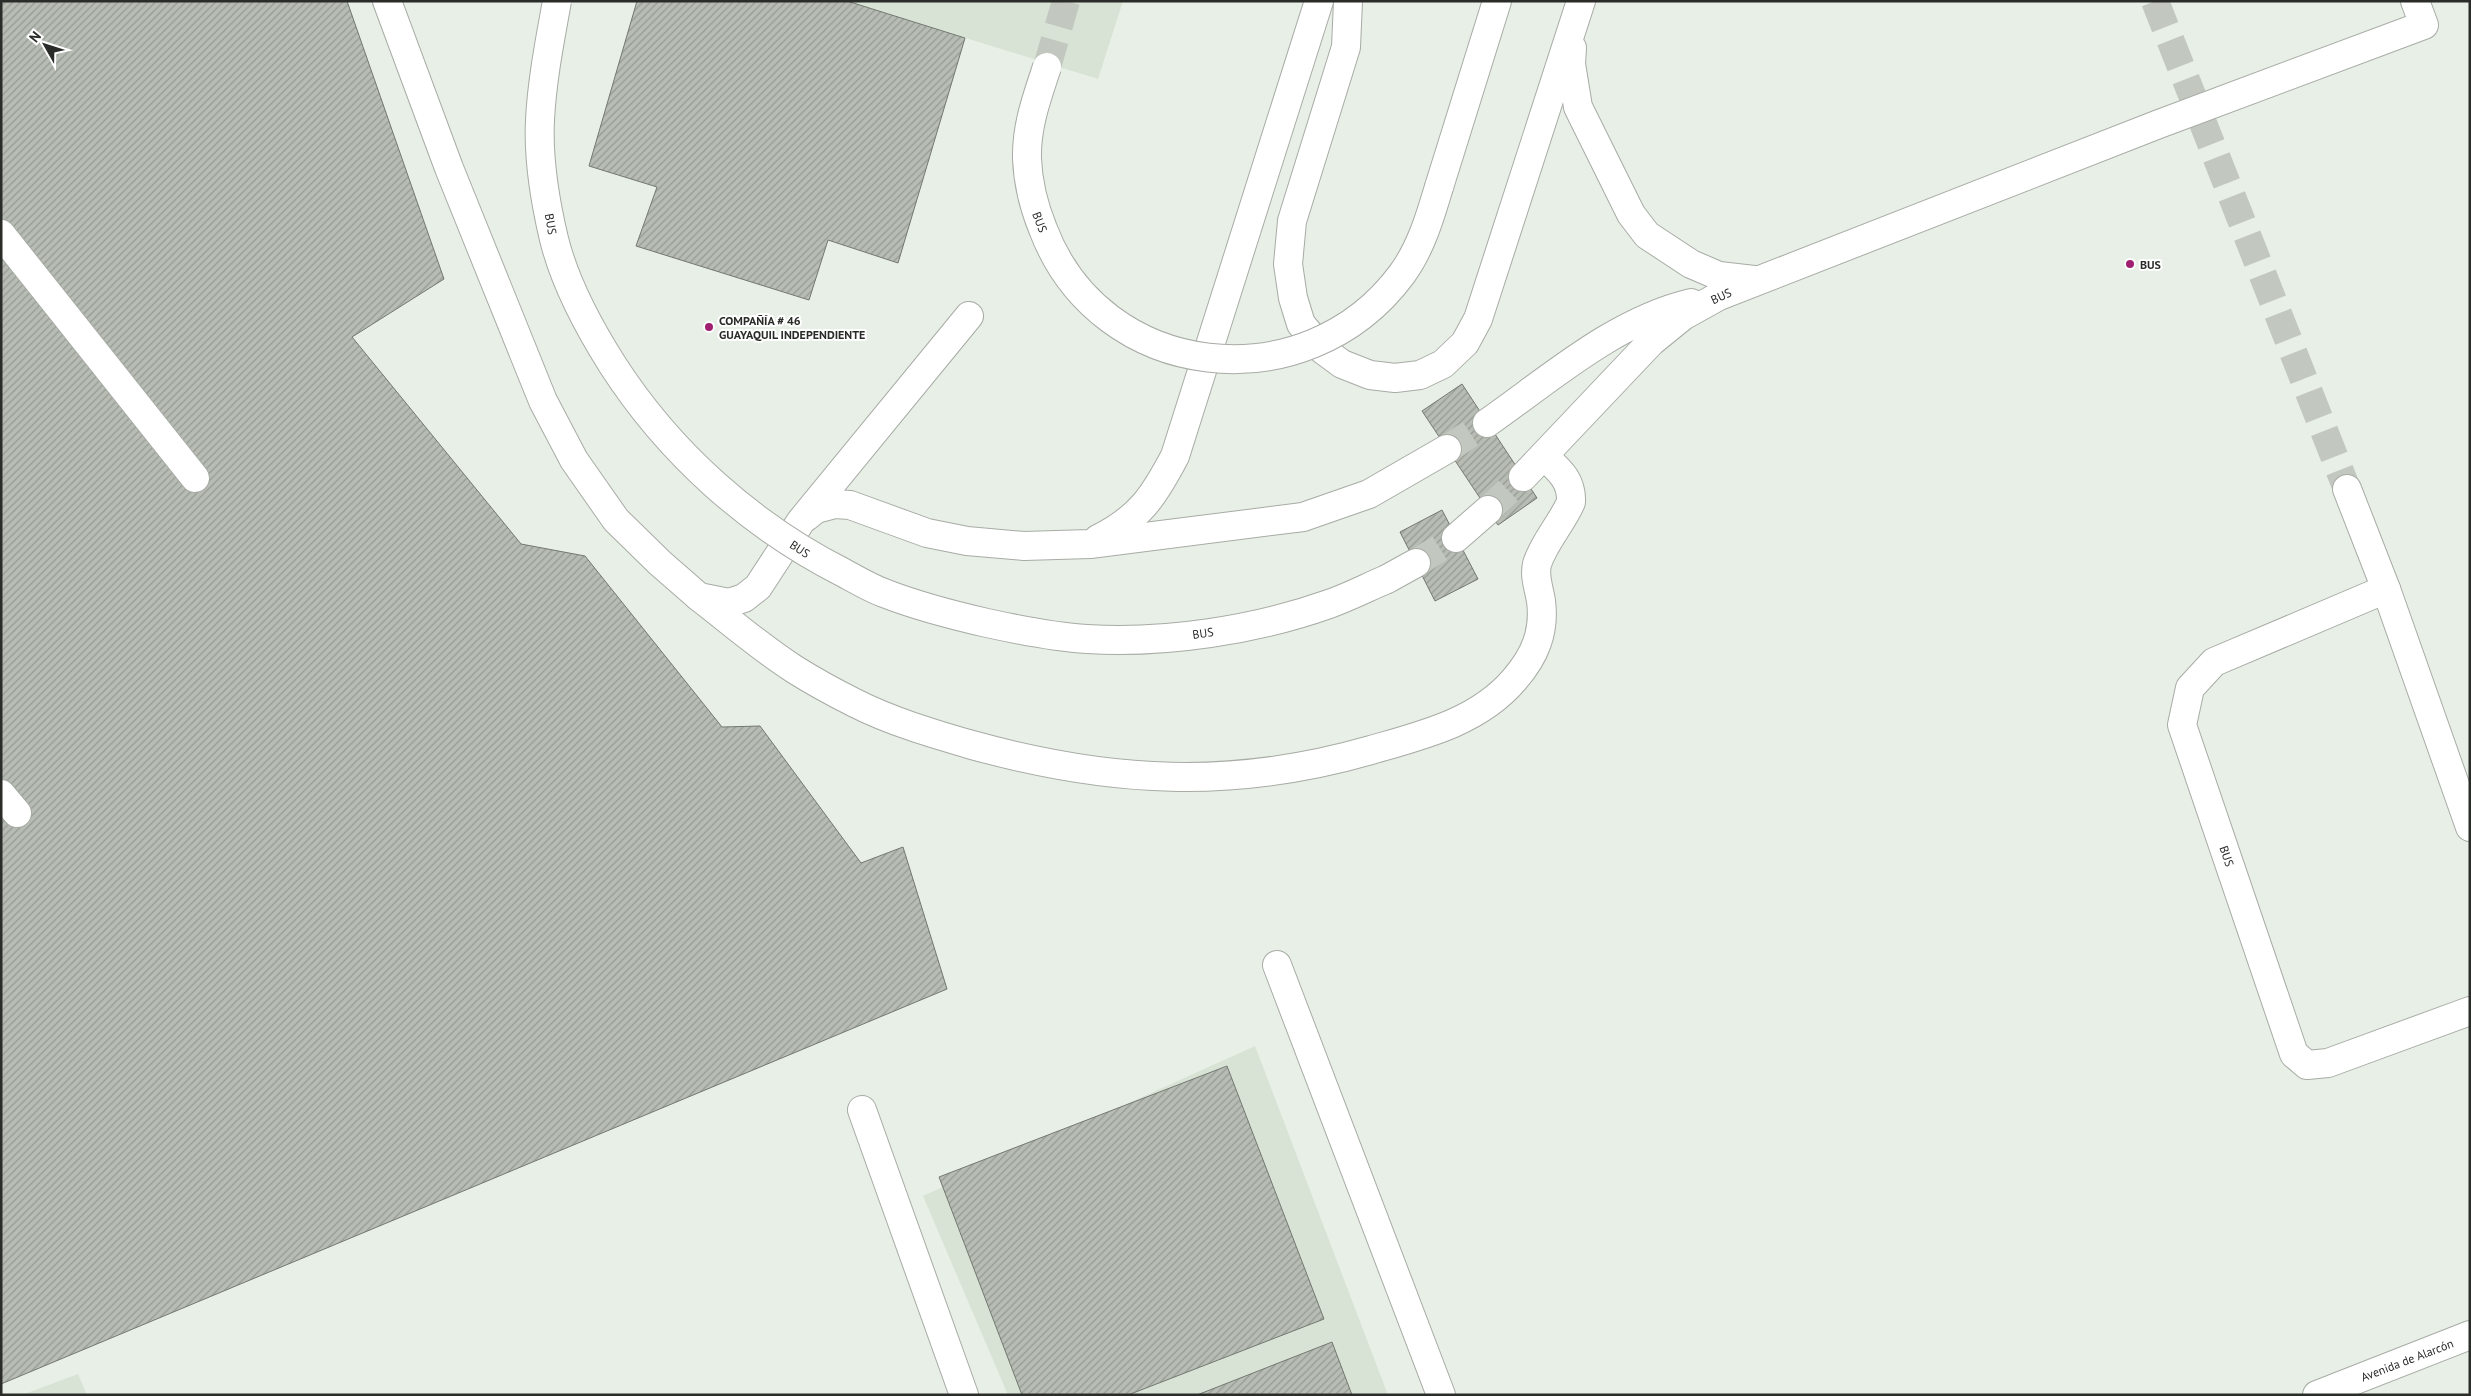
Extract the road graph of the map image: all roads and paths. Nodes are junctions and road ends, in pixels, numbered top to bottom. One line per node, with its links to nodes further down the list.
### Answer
1 (387, 1): 25 (main road)
2 (557, 1): 23 (main road, BUS, bridge)
3 (1319, 1): 22 (main road)
4 (1348, 1): 7 (main road)
5 (1497, 1): 8 (main road, BUS, bridge)
6 (2415, 1): 10 (main road, BUS)
7 (1578, 11): 10 (main road)
8 (1047, 67)
9 (1, 234): 17 (main road)
10 (1758, 280): 11 (main road, BUS)
11 (1719, 296): 13 (main road); 15 (main road, BUS)
12 (969, 316): 20 (main road)
13 (1487, 423)
14 (1447, 449): 22 (main road)
15 (1544, 456): 16 (main road, BUS); 25 (main road)
16 (1523, 477)
17 (195, 478)
18 (2347, 489): 24 (main road)
19 (1488, 510): 21 (main road)
20 (801, 521): 22 (main road); 25 (main road)
21 (1456, 538)
22 (1090, 544)
23 (1416, 562)
24 (2386, 589): 26 (main road); 28 (main road, BUS)
25 (699, 597)
26 (2470, 827)
27 (1277, 965): 32 (main road)
28 (2470, 1011)
29 (862, 1110): 31 (main road)
30 (2470, 1335): 33 (main road, Avenida de Alarcón)
31 (964, 1395)
32 (1441, 1395)
33 (2317, 1395)

